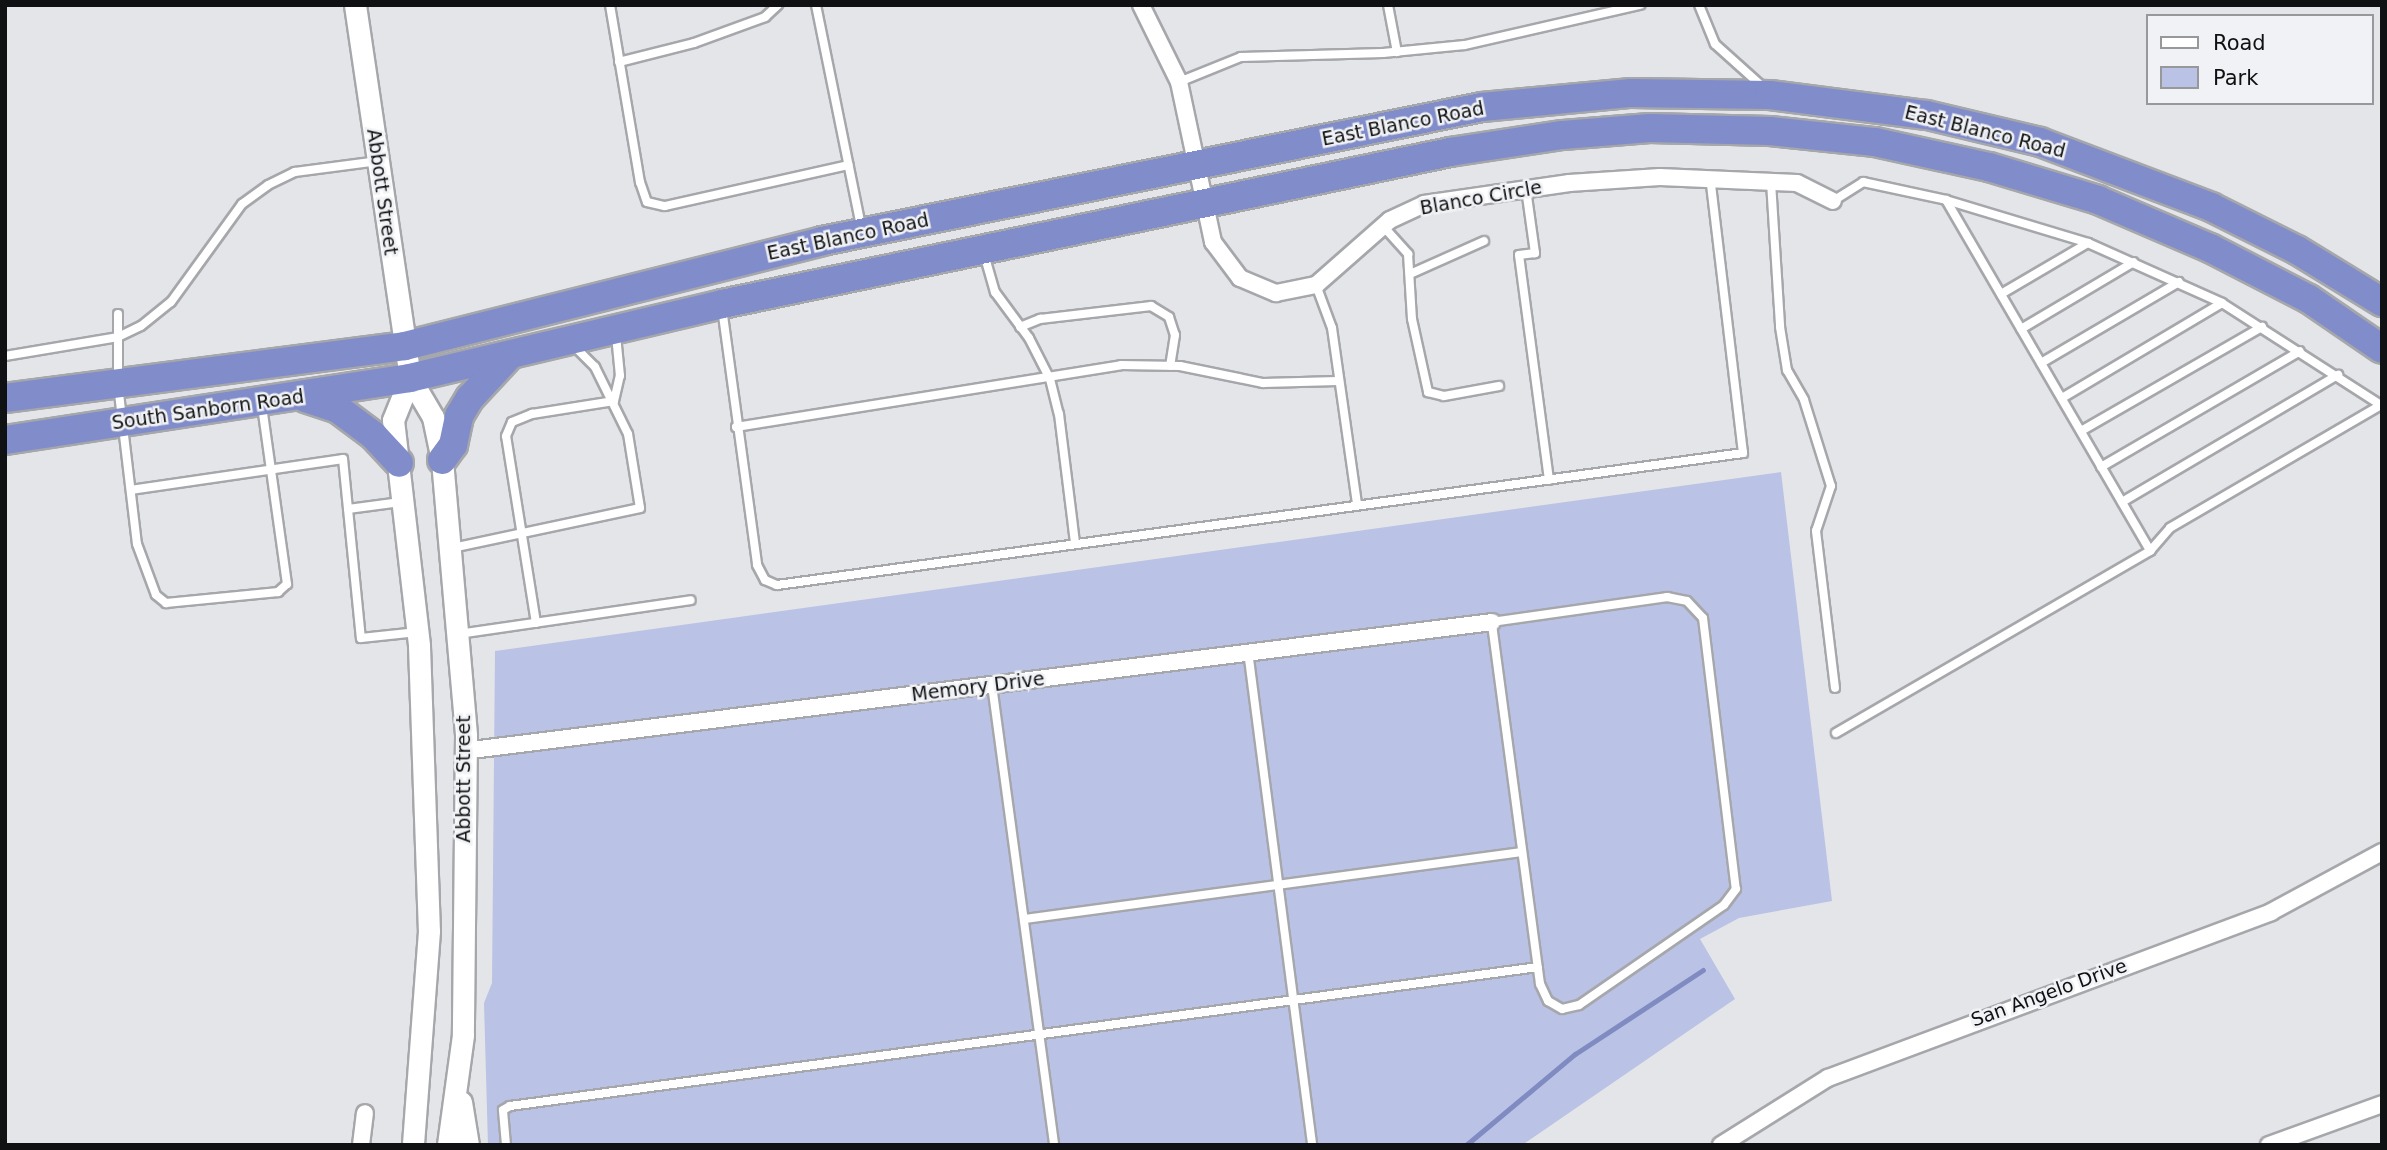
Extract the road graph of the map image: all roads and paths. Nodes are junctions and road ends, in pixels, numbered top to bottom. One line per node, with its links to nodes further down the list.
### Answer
1 (355, 5): 13 (main road, Abbott Street)
2 (778, 5): 10 (lane)
3 (816, 5): 14 (lane)
4 (1140, 5): 11 (street, Blanco Circle)
5 (1388, 5): 9 (lane)
6 (1640, 5): 9 (lane)
7 (1699, 5): 12 (lane)
8 (613, 6): 10 (lane)
9 (1397, 52): 11 (lane)
10 (619, 62): 14 (lane)
11 (1179, 82): 15 (street, Blanco Circle)
12 (1770, 94): 15 (highway, East Blanco Road); 32 (highway, East Blanco Road)
13 (378, 161): 40 (lane); 42 (main road, Abbott Street)
14 (848, 165): 23 (lane)
15 (1199, 165): 21 (street, Blanco Circle); 23 (highway, East Blanco Road)
16 (1710, 178): 17 (street, Blanco Circle); 18 (street, Blanco Circle); 68 (lane)
17 (1771, 181): 20 (street, Blanco Circle); 85 (lane)
18 (1526, 189): 22 (street, Blanco Circle); 68 (lane)
19 (1946, 200): 20 (lane); 25 (lane); 31 (lane)
20 (1833, 201)
21 (1205, 203): 26 (highway, East Blanco Road); 30 (street, Blanco Circle); 43 (highway, East Blanco Road)
22 (1383, 226): 28 (lane); 30 (street, Blanco Circle)
23 (862, 233): 42 (highway, East Blanco Road)
24 (1484, 240): 28 (lane)
25 (2088, 243): 27 (lane); 31 (lane)
26 (983, 251): 34 (highway, East Blanco Road); 36 (lane)
27 (2134, 262): 29 (lane); 39 (lane)
28 (1410, 274): 54 (lane)
29 (2179, 282): 33 (lane); 47 (lane)
30 (1315, 285): 52 (lane)
31 (2001, 294): 39 (lane)
32 (2382, 302)
33 (2222, 303): 37 (lane); 57 (lane)
34 (722, 304): 38 (highway, East Blanco Road); 61 (lane)
35 (118, 314): 40 (lane)
36 (1020, 327): 48 (lane); 51 (lane)
37 (2262, 327): 44 (lane); 62 (lane)
38 (615, 328): 41 (highway, East Blanco Road); 59 (lane)
39 (2021, 329): 47 (lane)
40 (118, 337): 45 (lane); 53 (lane)
41 (569, 341): 46 (highway, East Blanco Road); 59 (lane)
42 (405, 346): 50 (main road, Abbott Street); 53 (highway, South Sanborn Road)
43 (2382, 349)
44 (2300, 351): 49 (lane); 66 (lane)
45 (5, 356)
46 (509, 356): 50 (highway, East Blanco Road); 64 (highway)
47 (2041, 363): 57 (lane)
48 (1170, 366): 51 (lane); 52 (lane)
49 (2338, 375): 71 (lane); 77 (lane)
50 (410, 378): 55 (highway, South Sanborn Road); 64 (main road, Abbott Street); 65 (main road, Abbott Street)
51 (1049, 379): 61 (lane); 75 (lane)
52 (1338, 381): 72 (lane)
53 (118, 385): 56 (highway, South Sanborn Road); 60 (lane)
54 (1499, 386)
55 (302, 397): 58 (highway, South Sanborn Road); 65 (highway)
56 (5, 398)
57 (2062, 398): 62 (lane)
58 (262, 400): 60 (highway, South Sanborn Road); 67 (lane)
59 (614, 401): 74 (lane); 74 (lane)
60 (123, 422): 63 (highway, South Sanborn Road); 69 (lane)
61 (736, 427): 75 (lane)
62 (2081, 431): 66 (lane)
63 (5, 440)
64 (442, 460): 76 (main road, Abbott Street)
65 (399, 463): 70 (main road, Abbott Street)
66 (2101, 467): 71 (lane)
67 (270, 469): 69 (lane); 69 (lane); 73 (lane)
68 (1549, 480): 72 (lane)
69 (131, 490)
70 (404, 501): 73 (lane); 81 (main road, Abbott Street)
71 (2122, 502): 77 (lane)
72 (1357, 504): 75 (lane)
73 (348, 509): 81 (lane)
74 (519, 533): 76 (lane); 80 (lane)
75 (1075, 543)
76 (450, 548): 82 (main road, Abbott Street)
77 (2150, 551): 86 (lane)
78 (691, 600): 80 (lane)
79 (1492, 622): 83 (street, Memory Drive); 88 (lane); 92 (lane)
80 (536, 623): 82 (lane)
81 (418, 632): 100 (main road, Abbott Street)
82 (456, 634): 87 (main road, Abbott Street)
83 (1248, 651): 84 (street, Memory Drive); 90 (lane)
84 (992, 685): 87 (street, Memory Drive); 91 (lane)
85 (1835, 688)
86 (1836, 733)
87 (464, 751): 95 (main road, Abbott Street)
88 (1522, 852): 90 (lane); 92 (lane)
89 (2382, 852): 98 (street, San Angelo Drive)
90 (1280, 888): 91 (lane); 93 (lane)
91 (1024, 919): 94 (lane)
92 (1538, 967): 93 (lane)
93 (1294, 1002): 94 (lane); 105 (lane)
94 (1039, 1035): 103 (lane); 104 (lane)
95 (459, 1084): 101 (main road, Abbott Street); 102 (main road)
96 (2382, 1104): 106 (street)
97 (365, 1113): 99 (street)
98 (1724, 1144)
99 (361, 1145)
100 (412, 1145)
101 (448, 1145)
102 (468, 1145)
103 (506, 1145)
104 (1054, 1145)
105 (1312, 1145)
106 (2269, 1145)

